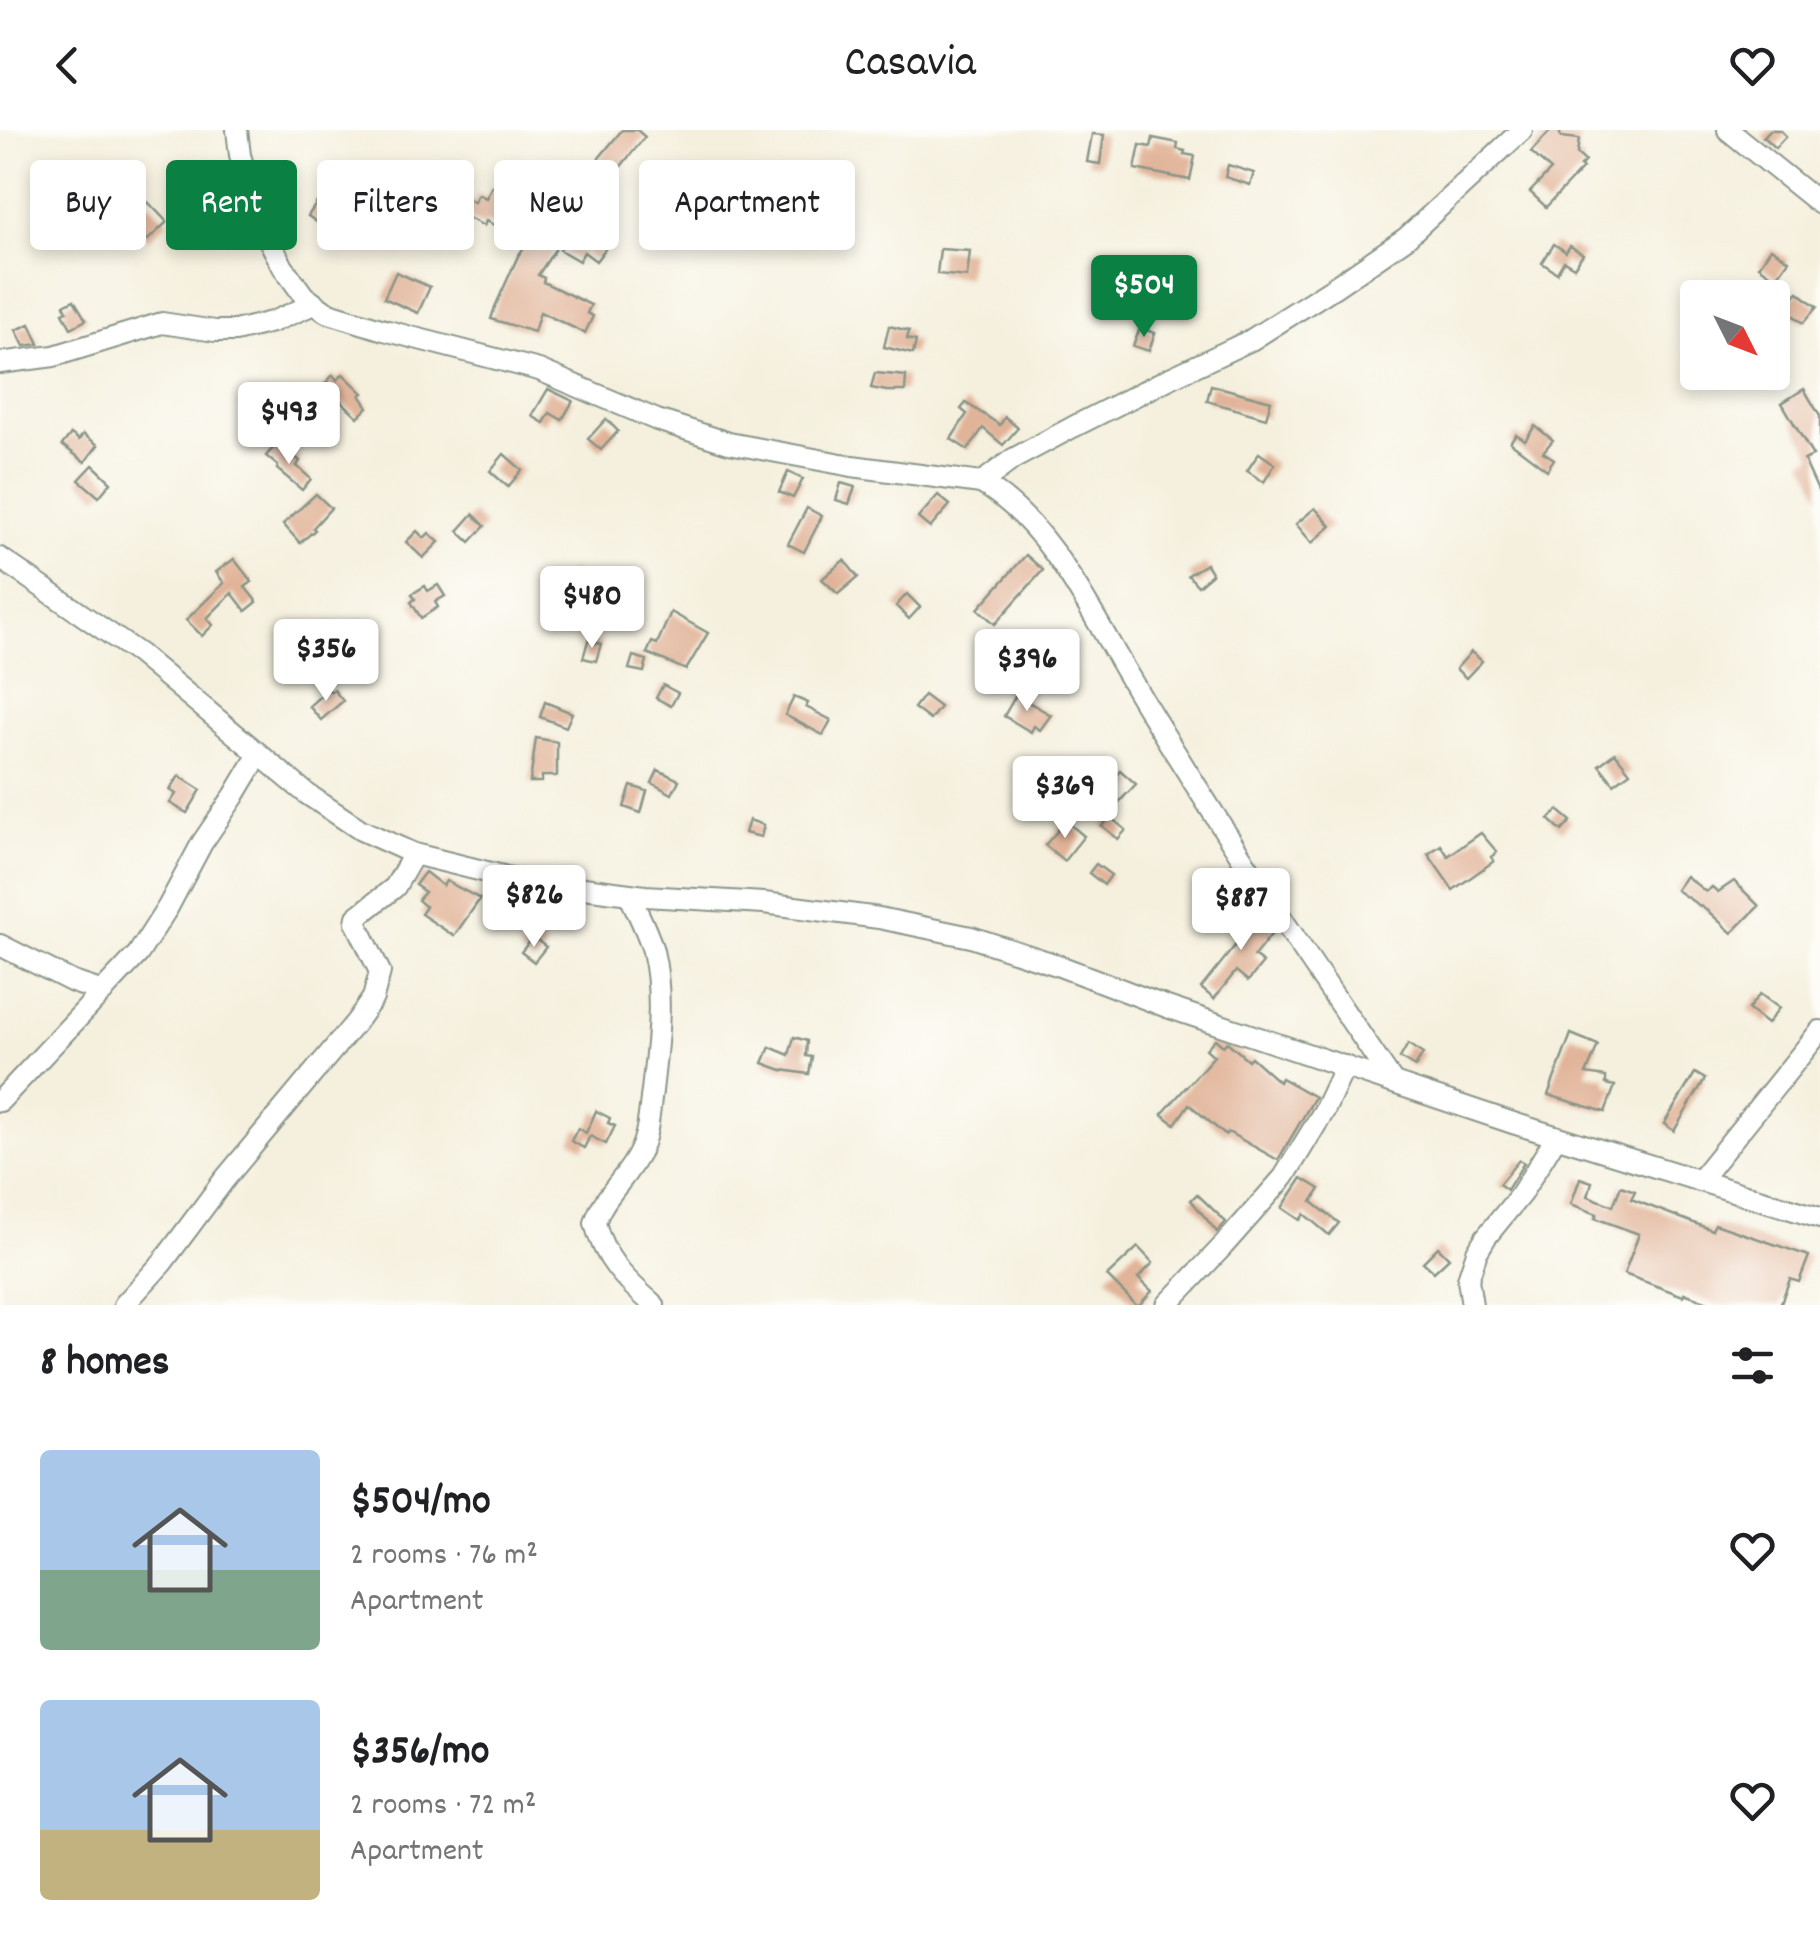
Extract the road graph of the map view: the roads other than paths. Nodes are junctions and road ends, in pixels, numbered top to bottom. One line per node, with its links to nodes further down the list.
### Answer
1 (237, 130): 5 (street)
2 (1522, 130): 7 (street)
3 (1728, 130): 4 (street)
4 (1820, 204)
5 (314, 304): 6 (street); 7 (street)
6 (0, 363)
7 (980, 483): 16 (street)
8 (0, 558): 9 (street)
9 (259, 754): 10 (street); 13 (street)
10 (414, 854): 11 (street); 21 (street)
11 (629, 894): 15 (street); 22 (street)
12 (0, 945): 13 (street)
13 (102, 992): 17 (street)
14 (1820, 1031): 19 (street)
15 (1345, 1066): 16 (street); 23 (street)
16 (1392, 1081): 18 (street)
17 (0, 1101)
18 (1556, 1137): 19 (street); 24 (street)
19 (1699, 1181): 20 (street)
20 (1820, 1218)
21 (124, 1305)
22 (654, 1305)
23 (1167, 1305)
24 (1472, 1305)

